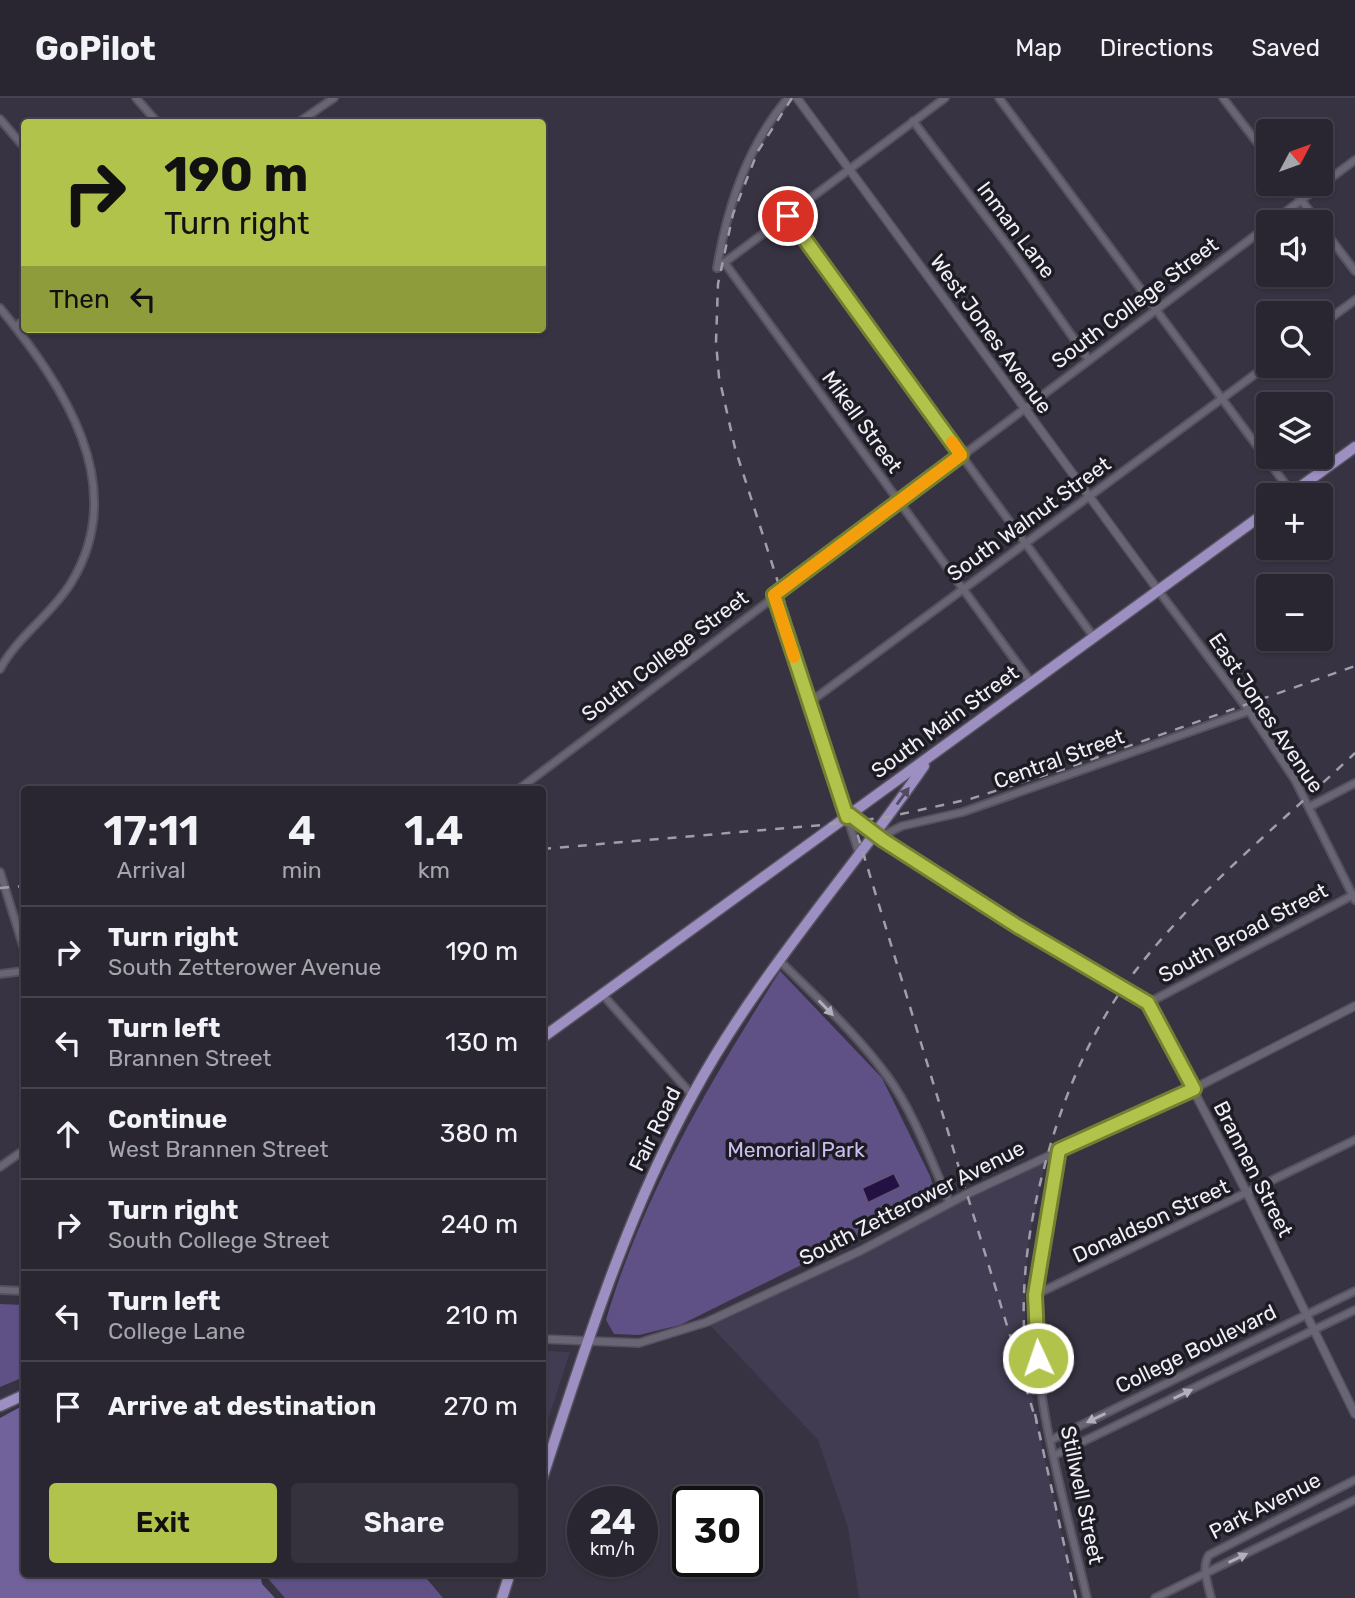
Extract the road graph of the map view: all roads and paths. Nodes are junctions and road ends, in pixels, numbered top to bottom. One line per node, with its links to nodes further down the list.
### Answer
1 (334, 98): 10 (street)
2 (788, 98): 23 (street)
3 (797, 98): 15 (street, West Jones Avenue)
4 (945, 98): 11 (street)
5 (999, 98): 27 (street)
6 (1223, 98): 12 (street)
7 (139, 99): 9 (street)
8 (0, 119): 13 (street)
9 (155, 119)
10 (303, 119)
11 (913, 121): 15 (street); 31 (street, Inman Lane)
12 (1256, 141)
13 (21, 144)
14 (1355, 160): 17 (street, South College Street)
15 (850, 169): 20 (street); 34 (street, West Jones Avenue)
16 (1297, 196): 17 (street)
17 (1301, 201): 18 (street, South College Street); 19 (street)
18 (1289, 210)
19 (1308, 210)
20 (788, 216): 23 (street); 36 (street)
21 (1256, 235): 27 (street, South College Street)
22 (1333, 241): 24 (street)
23 (724, 262): 40 (street, Mikell Street)
24 (1355, 271)
25 (1355, 300): 28 (street)
26 (0, 309): 30 (street)
27 (1155, 309): 31 (street, South College Street); 33 (street)
28 (1333, 316)
29 (21, 322): 30 (street)
30 (15, 327): 47 (street)
31 (1089, 360): 34 (street, South College Street)
32 (1256, 373): 33 (street, South Walnut Street)
33 (1221, 399): 37 (street); 39 (street, South Walnut Street)
34 (1024, 408): 36 (street, South College Street); 39 (street, West Jones Avenue)
35 (1355, 447): 38 (main road)
36 (961, 455): 40 (street, South College Street); 42 (street)
37 (1282, 483)
38 (1305, 483)
39 (1088, 497): 42 (street, South Walnut Street); 44 (street, West Jones Avenue)
40 (899, 501): 43 (street, Mikell Street); 45 (street, South College Street)
41 (1256, 519): 44 (main road, South Main Street)
42 (1025, 544): 43 (street, South Walnut Street); 46 (street)
43 (964, 589): 48 (street, Mikell Street); 49 (street, South Walnut Street)
44 (1158, 590): 46 (main road, South Main Street); 50 (street, East Jones Avenue)
45 (774, 595): 49 (street); 53 (street, South College Street)
46 (1093, 636): 48 (main road, South Main Street)
47 (0, 669)
48 (1031, 682): 51 (main road, South Main Street)
49 (810, 702): 55 (street)
50 (1249, 711): 54 (street, East Jones Avenue); 57 (street, Central Street)
51 (930, 757): 55 (main road, South Main Street); 56 (main road, Fair Road, one-way to 51)
52 (1355, 783): 54 (street)
53 (523, 786)
54 (1310, 807): 60 (street, East Jones Avenue)
55 (849, 816): 56 (main road); 58 (street); 65 (main road, South Main Street)
56 (874, 834): 57 (street); 58 (main road, Fair Road)
57 (883, 840): 66 (street)
58 (859, 853): 62 (main road, Fair Road)
59 (0, 872): 61 (street)
60 (1354, 896): 66 (street, South Broad Street)
61 (21, 939)
62 (778, 959): 70 (main road, Fair Road); 76 (street, one-way to 76)
63 (21, 971): 64 (street)
64 (0, 974)
65 (603, 995): 68 (main road, South Main Street); 70 (street)
66 (1148, 1003): 69 (street, Brannen Street)
67 (1355, 1006): 69 (street, South Zetterower Avenue)
68 (546, 1035)
69 (1194, 1089): 72 (street, South Zetterower Avenue); 75 (street, Brannen Street)
70 (692, 1095): 85 (main road, Fair Road)
71 (1355, 1140): 75 (street, Donaldson Street)
72 (1059, 1150): 76 (street, South Zetterower Avenue); 80 (street, Stillwell Street)
73 (21, 1152): 74 (street)
74 (0, 1167)
75 (1248, 1195): 80 (street, Donaldson Street); 82 (street, Brannen Street)
76 (950, 1203): 85 (street, South Zetterower Avenue)
77 (0, 1290): 78 (street)
78 (21, 1291)
79 (1355, 1291): 82 (street, College Boulevard)
80 (1035, 1295): 89 (street, Stillwell Street)
81 (1355, 1310): 83 (street, College Boulevard)
82 (1306, 1314): 83 (street, Brannen Street); 89 (street, College Boulevard, one-way to 89)
83 (1314, 1330): 88 (street, Brannen Street); 90 (street, College Boulevard, one-way to 83)
84 (546, 1339): 85 (street, South Zetterower Avenue)
85 (588, 1342): 91 (main road, Fair Road)
86 (21, 1396): 87 (main road)
87 (0, 1406)
88 (1355, 1414)
89 (1051, 1440): 90 (street, Stillwell Street)
90 (1055, 1455): 97 (street, Stillwell Street)
91 (546, 1467)
92 (1355, 1480): 94 (street, Park Avenue)
93 (1355, 1500): 94 (street, Park Avenue, one-way to 93)
94 (1205, 1574): 98 (street, Park Avenue); 99 (street)
95 (509, 1577): 96 (main road)
96 (502, 1598)
97 (1087, 1598)
98 (1154, 1598)
99 (1211, 1598)

